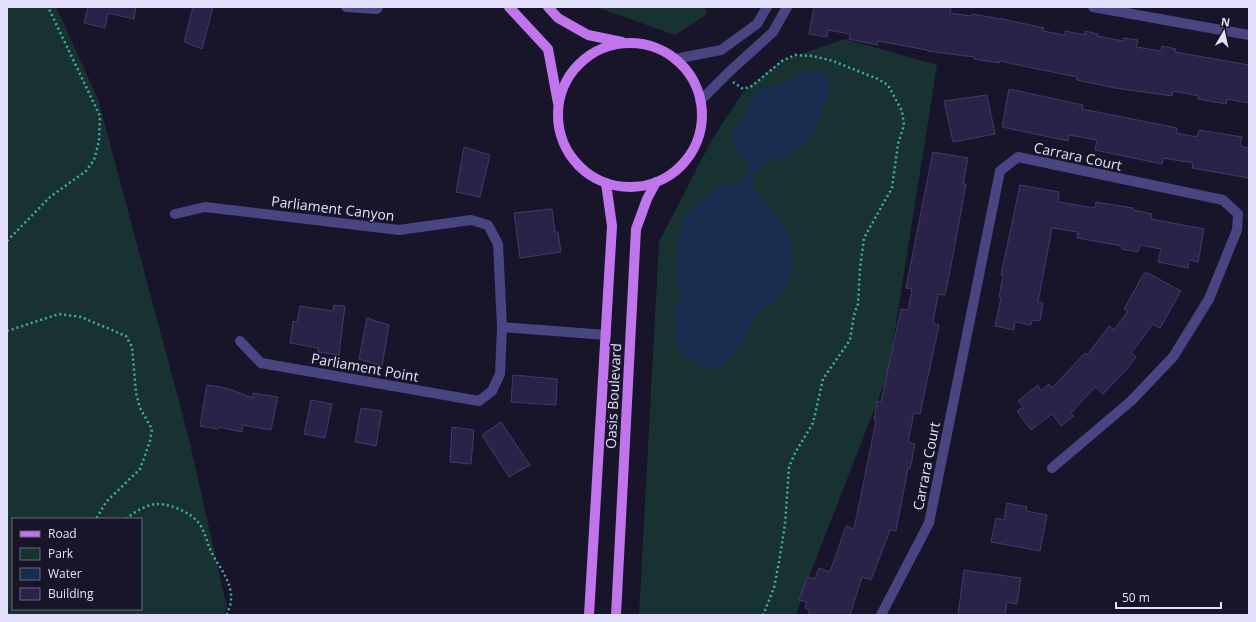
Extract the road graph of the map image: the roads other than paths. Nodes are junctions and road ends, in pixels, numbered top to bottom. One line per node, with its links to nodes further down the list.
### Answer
1 (346, 7): 2 (street)
2 (378, 7)
3 (509, 7): 13 (main road)
4 (548, 7): 10 (main road)
5 (768, 7): 11 (street)
6 (787, 7): 12 (street)
7 (1093, 7): 8 (street)
8 (1107, 8): 9 (street)
9 (1249, 35)
10 (628, 43): 11 (main road); 13 (main road)
11 (675, 59): 12 (main road)
12 (700, 101): 14 (main road)
13 (558, 104): 15 (main road)
14 (656, 182): 15 (main road); 22 (main road, Oasis Boulevard)
15 (606, 183): 18 (main road, Oasis Boulevard)
16 (175, 214): 17 (street, Parliament Canyon)
17 (502, 327): 18 (street); 19 (street, Parliament Point)
18 (606, 334): 21 (main road, Oasis Boulevard)
19 (240, 341)
20 (1052, 468): 23 (street, Carrara Court)
21 (589, 615)
22 (616, 615)
23 (881, 615)

